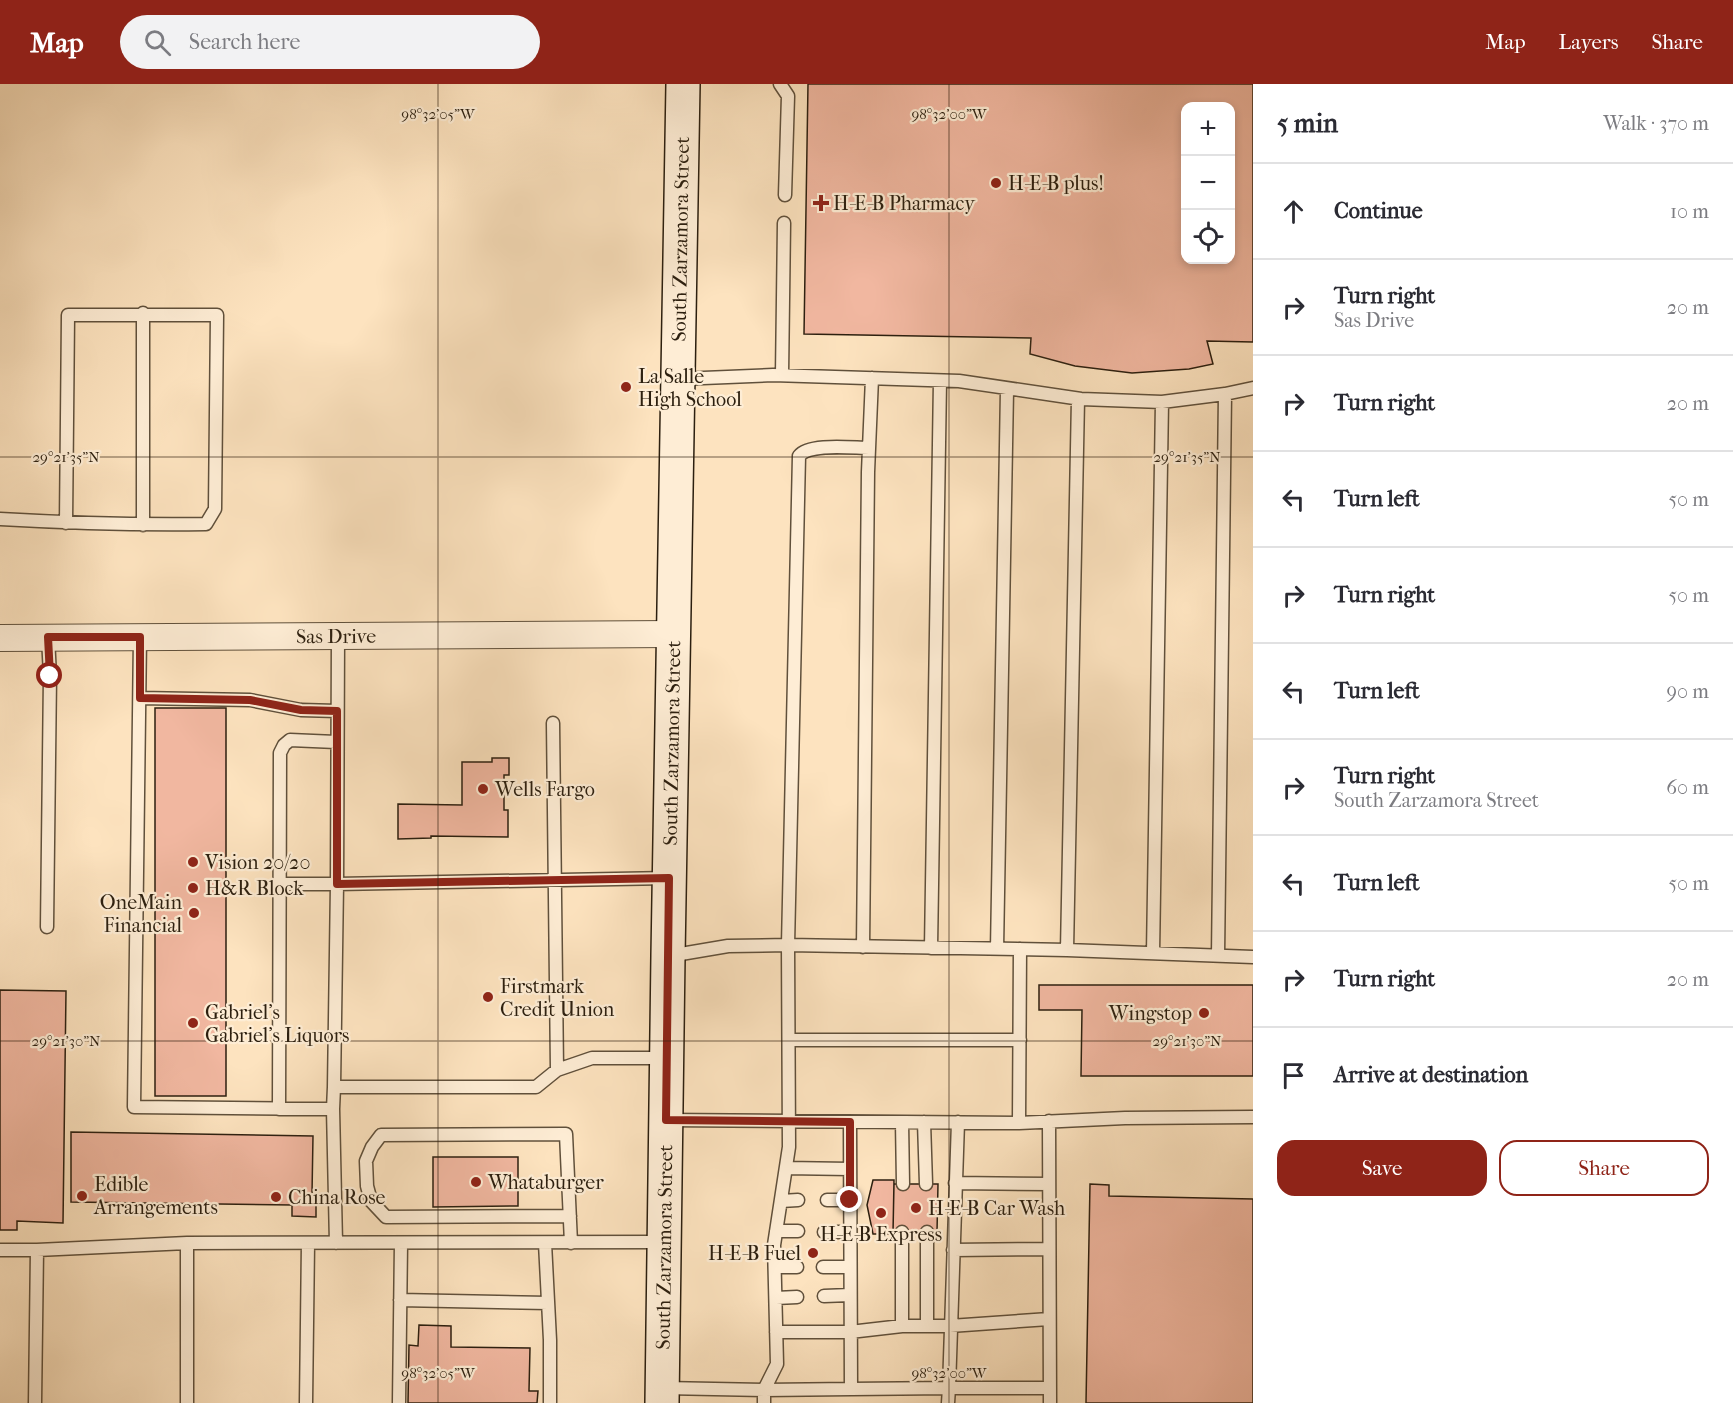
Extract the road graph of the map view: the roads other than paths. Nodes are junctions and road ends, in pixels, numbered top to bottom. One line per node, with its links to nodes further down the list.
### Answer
1 (683, 84): 8 (main road, South Zarzamora Street)
2 (780, 84): 3 (lane)
3 (785, 195)
4 (784, 223): 6 (lane)
5 (143, 313): 17 (lane); 18 (lane); 18 (lane)
6 (782, 375): 7 (lane); 8 (lane)
7 (872, 378): 9 (lane); 15 (lane)
8 (678, 379): 19 (main road, South Zarzamora Street)
9 (940, 381): 11 (lane); 35 (lane)
10 (1253, 388): 12 (lane)
11 (1007, 390): 13 (lane); 36 (lane)
12 (1226, 394): 14 (lane); 41 (lane)
13 (1078, 399): 14 (lane); 38 (lane)
14 (1162, 402): 39 (lane)
15 (869, 448): 33 (lane); 34 (lane)
16 (0, 519): 17 (lane)
17 (66, 523): 18 (lane)
18 (143, 525)
19 (673, 634): 20 (street, Sas Drive); 28 (main road, South Zarzamora Street)
20 (338, 635): 22 (street, Sas Drive); 25 (lane)
21 (48, 637): 22 (street, Sas Drive); 23 (street, Sas Drive); 32 (lane)
22 (140, 637): 24 (lane)
23 (0, 638)
24 (140, 698): 25 (lane); 48 (lane)
25 (337, 711): 27 (lane)
26 (553, 723): 29 (lane)
27 (336, 742): 30 (lane); 31 (lane)
28 (669, 878): 29 (lane); 40 (main road, South Zarzamora Street)
29 (555, 880): 31 (lane); 46 (lane)
30 (280, 884): 31 (lane); 48 (lane)
31 (337, 884): 47 (lane)
32 (47, 927)
33 (788, 945): 34 (lane); 40 (lane); 43 (lane)
34 (863, 947): 35 (lane)
35 (931, 948): 36 (lane)
36 (997, 949): 37 (lane)
37 (1020, 949): 38 (lane); 44 (lane)
38 (1067, 950): 39 (lane)
39 (1153, 953): 41 (lane)
40 (668, 956): 45 (main road, South Zarzamora Street)
41 (1218, 956): 42 (lane)
42 (1253, 957)
43 (789, 1040): 44 (lane); 52 (lane)
44 (1020, 1040): 58 (lane)
45 (666, 1058): 46 (lane); 51 (main road, South Zarzamora Street)
46 (557, 1070): 47 (lane)
47 (334, 1087): 49 (lane)
48 (279, 1109): 49 (lane)
49 (333, 1109): 79 (lane)
50 (1253, 1117): 53 (lane)
51 (666, 1120): 52 (lane); 76 (main road, South Zarzamora Street)
52 (789, 1121): 54 (lane); 59 (lane)
53 (1049, 1121): 58 (lane); 64 (lane)
54 (850, 1122): 55 (lane); 60 (lane)
55 (902, 1122): 56 (lane); 62 (lane)
56 (924, 1122): 57 (lane); 63 (lane)
57 (958, 1122): 58 (lane); 61 (lane)
58 (1020, 1123)
59 (786, 1168): 60 (lane); 68 (lane)
60 (850, 1169): 67 (lane)
61 (955, 1183): 64 (lane); 86 (lane)
62 (903, 1184)
63 (926, 1184)
64 (1049, 1184): 83 (lane)
65 (798, 1200): 68 (lane)
66 (828, 1200): 67 (lane)
67 (850, 1200): 73 (lane)
68 (781, 1201): 70 (lane)
69 (570, 1216): 69 (lane); 82 (lane)
70 (776, 1232): 71 (lane); 87 (lane)
71 (798, 1232)
72 (824, 1232): 73 (lane)
73 (850, 1232): 90 (lane)
74 (902, 1232): 99 (lane)
75 (927, 1232): 98 (lane)
76 (664, 1242): 82 (lane); 106 (main road, South Zarzamora Street)
77 (187, 1243): 78 (lane); 85 (lane); 109 (lane)
78 (308, 1243): 79 (lane); 110 (lane)
79 (336, 1243): 80 (lane)
80 (401, 1243): 81 (lane); 95 (lane)
81 (545, 1243): 82 (lane); 96 (lane)
82 (571, 1243)
83 (1049, 1249): 86 (lane); 97 (lane)
84 (0, 1250): 85 (lane)
85 (37, 1250): 108 (lane)
86 (953, 1250): 100 (lane)
87 (775, 1267): 88 (lane); 94 (lane)
88 (796, 1267)
89 (824, 1267): 90 (lane)
90 (850, 1267): 91 (lane)
91 (850, 1295): 92 (lane); 102 (lane)
92 (824, 1296)
93 (797, 1297): 94 (lane)
94 (776, 1298): 101 (lane)
95 (400, 1300): 96 (lane); 111 (lane)
96 (548, 1303): 112 (lane)
97 (1049, 1319): 100 (lane); 104 (lane)
98 (927, 1325): 99 (lane); 100 (lane)
99 (902, 1326): 102 (lane)
100 (950, 1326): 103 (lane)
101 (776, 1332): 102 (lane); 107 (lane)
102 (850, 1332): 105 (lane)
103 (949, 1388): 104 (lane); 105 (lane); 113 (lane)
104 (1050, 1388): 114 (lane)
105 (851, 1389): 107 (lane)
106 (663, 1395): 107 (lane)
107 (764, 1396)
108 (35, 1403)
109 (187, 1403)
110 (306, 1403)
111 (399, 1403)
112 (550, 1403)
113 (948, 1403)
114 (1050, 1403)

